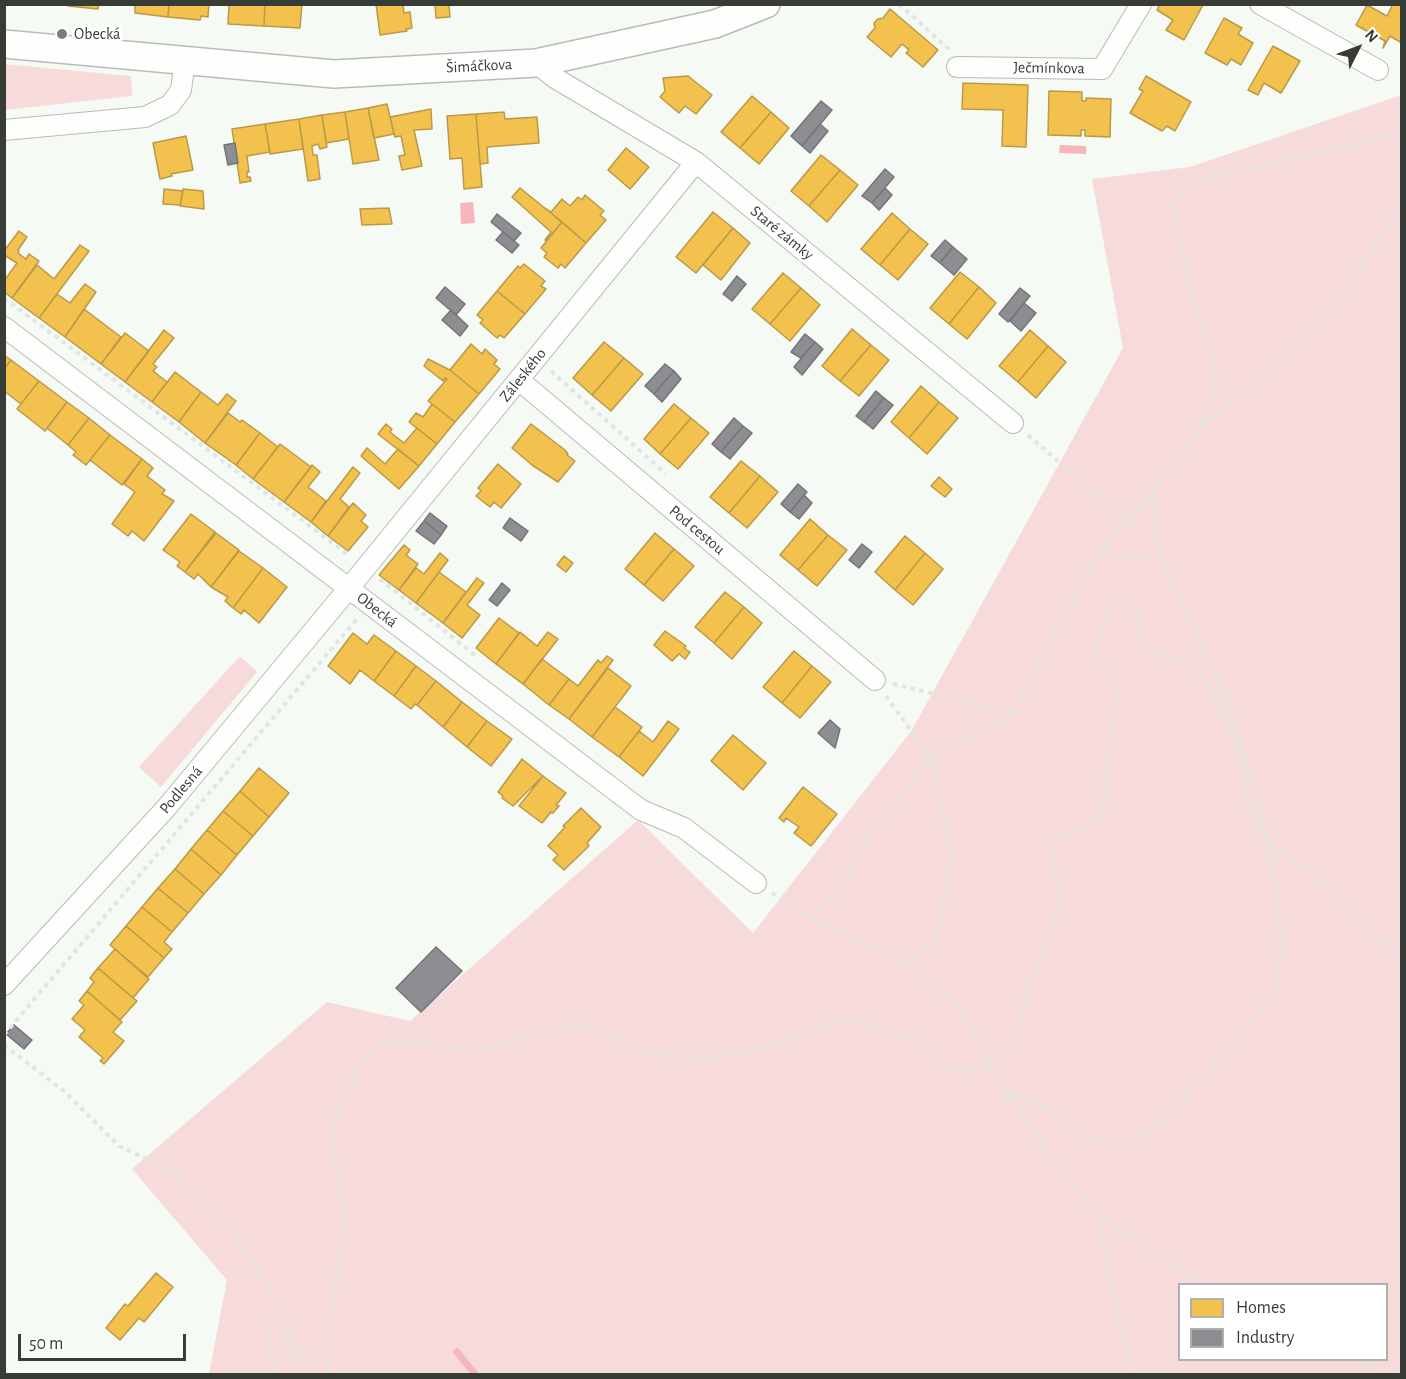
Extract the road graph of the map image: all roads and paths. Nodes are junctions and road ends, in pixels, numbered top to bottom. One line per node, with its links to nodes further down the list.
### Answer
1 (766, 4): 7 (street, Šimáčkova)
2 (899, 4): 8 (path)
3 (1141, 4): 8 (street, Ječmínkova)
4 (1260, 4): 9 (street)
5 (4, 44): 6 (street, Šimáčkova)
6 (185, 60): 7 (street, Šimáčkova); 10 (street)
7 (536, 63): 12 (street, Staré zámky)
8 (957, 67)
9 (1378, 70)
10 (4, 130)
11 (1401, 132): 18 (path)
12 (696, 162): 16 (street, Záleského); 17 (street, Staré zámky)
13 (1401, 207): 18 (path)
14 (4, 298): 23 (path)
15 (4, 327): 24 (street, Obecká)
16 (519, 380): 23 (street, Záleského); 26 (street, Pod cestou)
17 (1013, 423): 20 (path)
18 (1202, 425): 19 (path)
19 (1152, 493): 20 (path); 22 (path)
20 (1126, 522): 21 (path)
21 (1101, 551): 22 (path); 27 (path)
22 (1160, 559): 29 (path)
23 (366, 568): 24 (street, Záleského)
24 (349, 588): 25 (street, Obecká); 34 (street, Podlesná)
25 (369, 604): 30 (street, Obecká); 35 (path)
26 (875, 680): 27 (path); 28 (path)
27 (1014, 712): 28 (path)
28 (930, 757): 31 (path); 33 (path)
29 (1267, 840): 32 (path); 37 (path); 38 (path)
30 (756, 883): 31 (path)
31 (813, 920): 33 (path)
32 (1401, 953)
33 (908, 963): 37 (path)
34 (4, 986)
35 (4, 1035)
36 (4, 1045): 44 (path)
37 (992, 1066): 38 (path); 45 (path)
38 (1007, 1092): 39 (path)
39 (1097, 1212): 40 (path); 46 (path)
40 (1206, 1283)
41 (1368, 1361): 47 (path)
42 (275, 1374): 43 (path)
43 (299, 1374)
44 (311, 1374)
45 (329, 1374)
46 (1131, 1374)
47 (1391, 1374)

